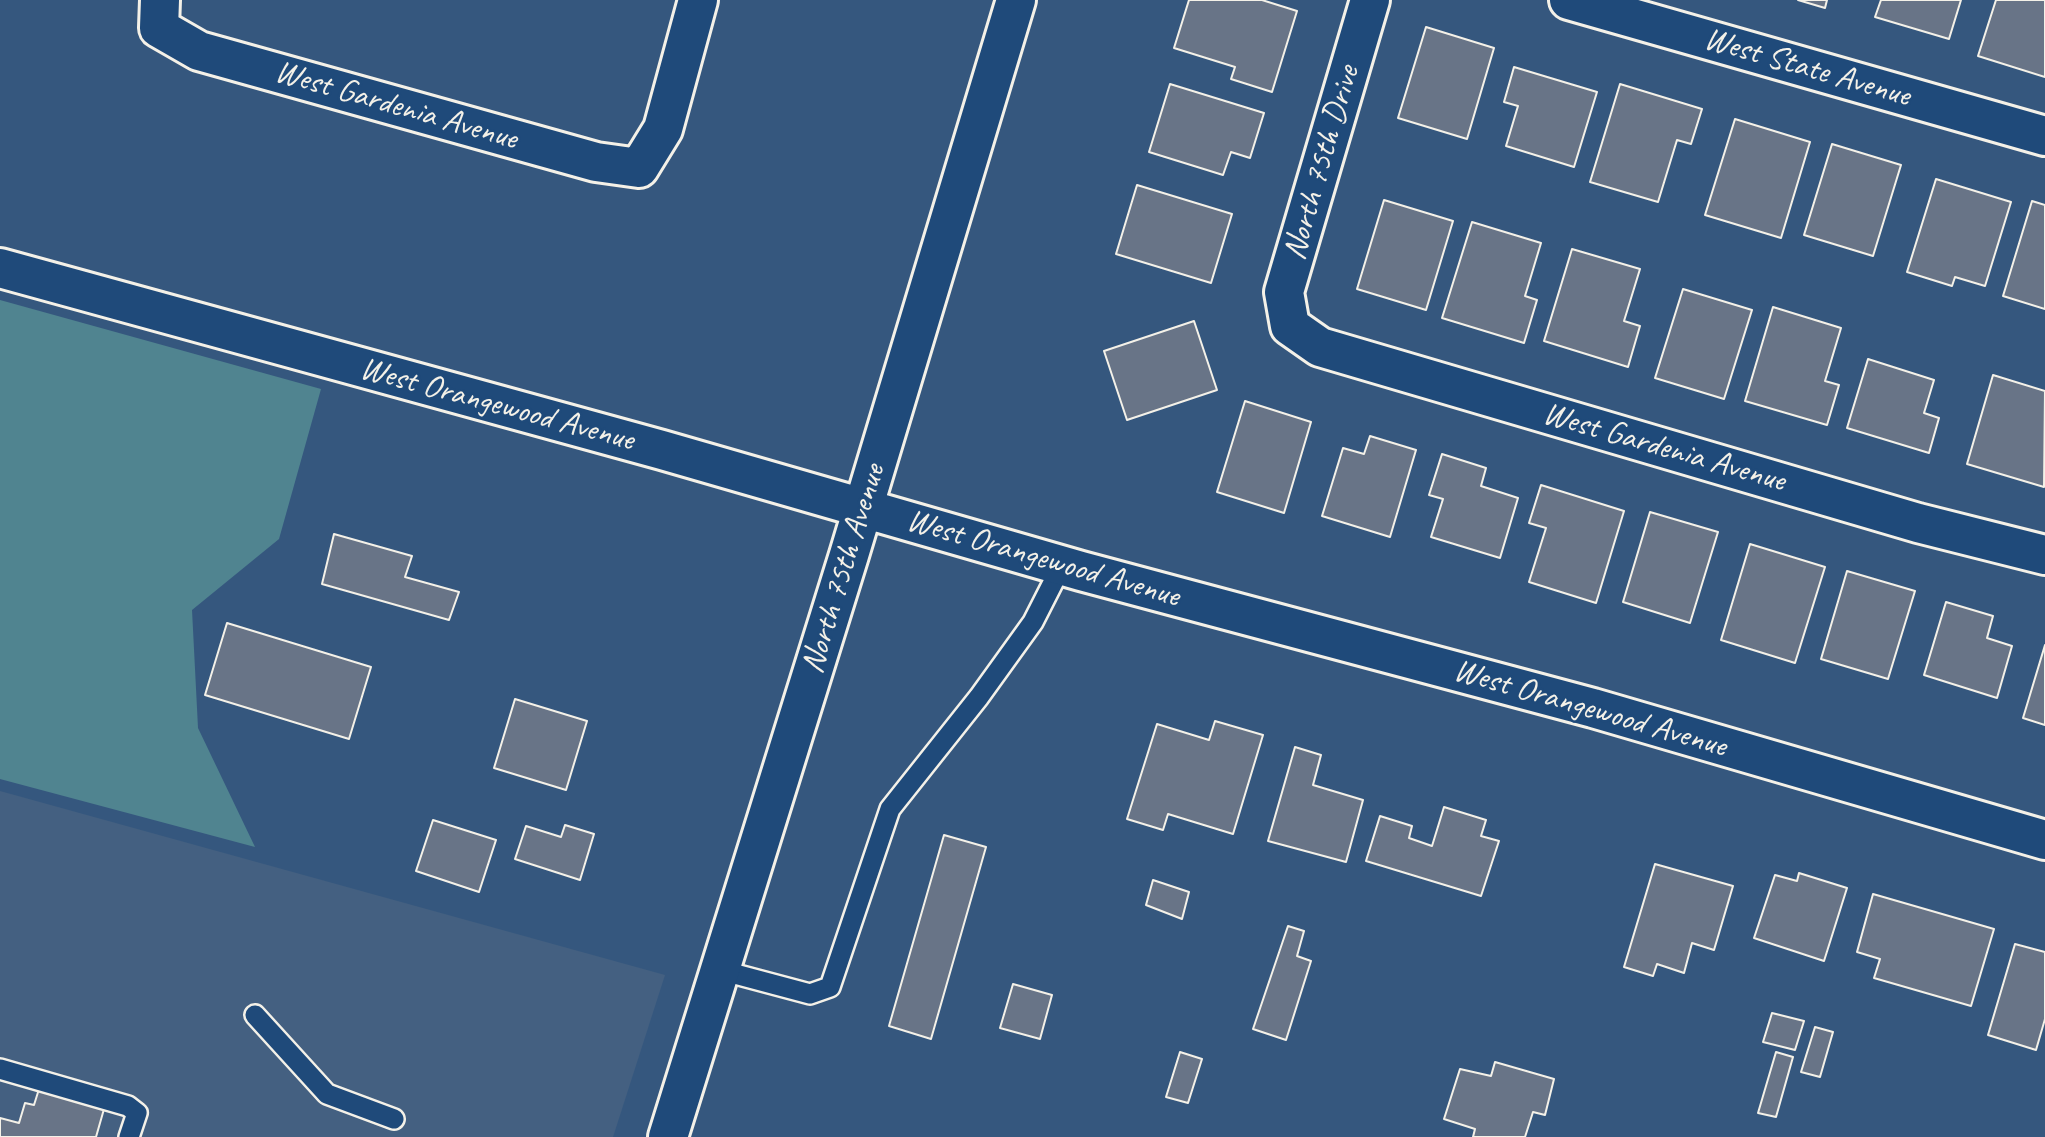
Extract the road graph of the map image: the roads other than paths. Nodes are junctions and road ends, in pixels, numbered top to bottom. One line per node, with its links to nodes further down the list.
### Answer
1 (698, 0): 5 (street, West Gardenia Avenue)
2 (1016, 0): 9 (street, North 75th Avenue)
3 (1370, 0): 8 (street, North 75th Drive)
4 (1569, 0): 6 (street, West State Avenue)
5 (159, 14)
6 (2045, 136)
7 (0, 268): 9 (street, West Orangewood Avenue)
8 (1290, 326): 10 (street, West Gardenia Avenue)
9 (863, 509): 11 (street, West Orangewood Avenue); 13 (street, North 75th Avenue)
10 (2045, 555)
11 (1062, 565): 12 (street, West Orangewood Avenue); 13 (lane)
12 (2045, 840)
13 (720, 970): 18 (street, North 75th Avenue)
14 (256, 1015): 16 (lane)
15 (0, 1069): 17 (lane)
16 (394, 1119)
17 (129, 1137)
18 (668, 1137)

